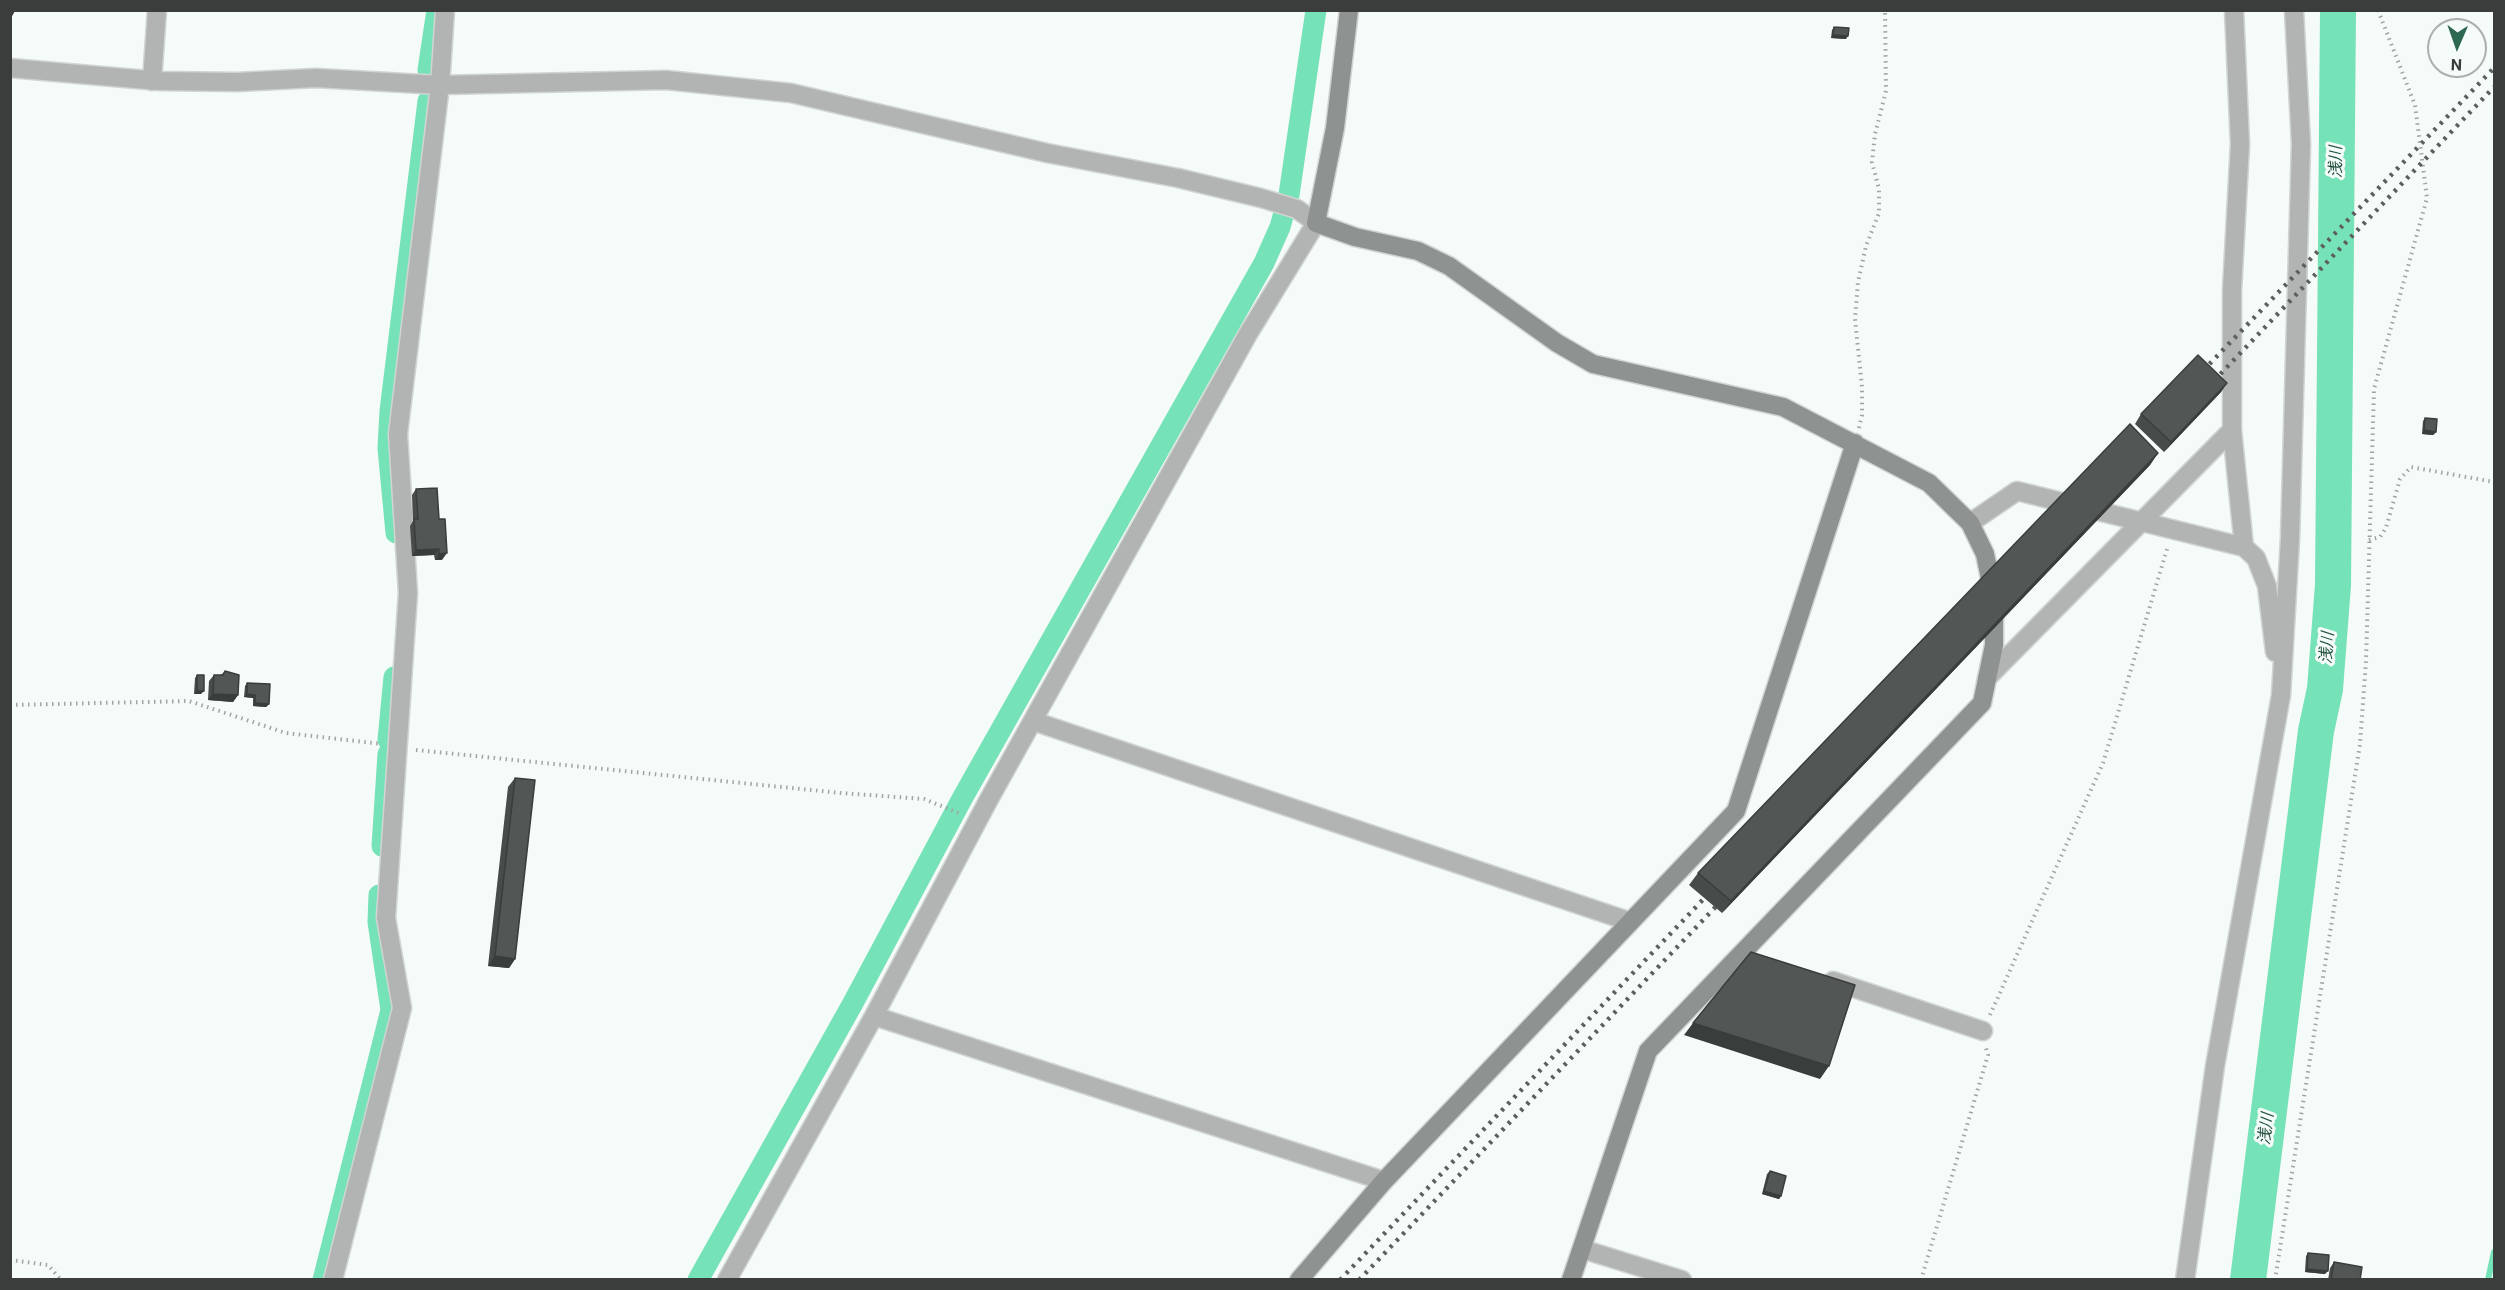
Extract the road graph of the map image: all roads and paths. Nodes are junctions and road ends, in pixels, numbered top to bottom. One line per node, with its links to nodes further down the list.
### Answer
1 (158, 10): 9 (street)
2 (446, 10): 10 (street)
3 (1349, 10): 11 (street)
4 (1885, 10): 13 (path)
5 (2234, 10): 12 (street)
6 (2294, 10): 21 (street)
7 (2378, 10): 18 (path)
8 (10, 68): 9 (street)
9 (152, 81): 10 (street)
10 (440, 85): 11 (street); 24 (street)
11 (1316, 223): 13 (street); 23 (street)
12 (2232, 430): 15 (street); 19 (street)
13 (1855, 443): 16 (street); 26 (street)
14 (2494, 482): 18 (path)
15 (2140, 520): 16 (street); 17 (street); 20 (street)
16 (1970, 523): 20 (street)
17 (2173, 531): 19 (street); 31 (path)
18 (2369, 540): 43 (path)
19 (2244, 547): 21 (street)
20 (1987, 678): 27 (street)
21 (2281, 695): 42 (street)
22 (10, 705): 24 (path)
23 (1033, 721): 26 (street); 30 (street)
24 (398, 748): 25 (path); 36 (street)
25 (967, 817)
26 (1628, 921): 32 (street)
27 (1743, 951): 28 (street); 33 (street)
28 (1765, 958)
29 (1819, 976): 31 (street)
30 (874, 1016): 32 (street); 37 (street)
31 (1983, 1031): 41 (path)
32 (1384, 1181): 38 (street)
33 (1582, 1249): 39 (street); 40 (street)
34 (10, 1260): 35 (path)
35 (61, 1280)
36 (333, 1280)
37 (727, 1280)
38 (1299, 1280)
39 (1571, 1280)
40 (1682, 1280)
41 (1921, 1280)
42 (2185, 1280)
43 (2275, 1280)

